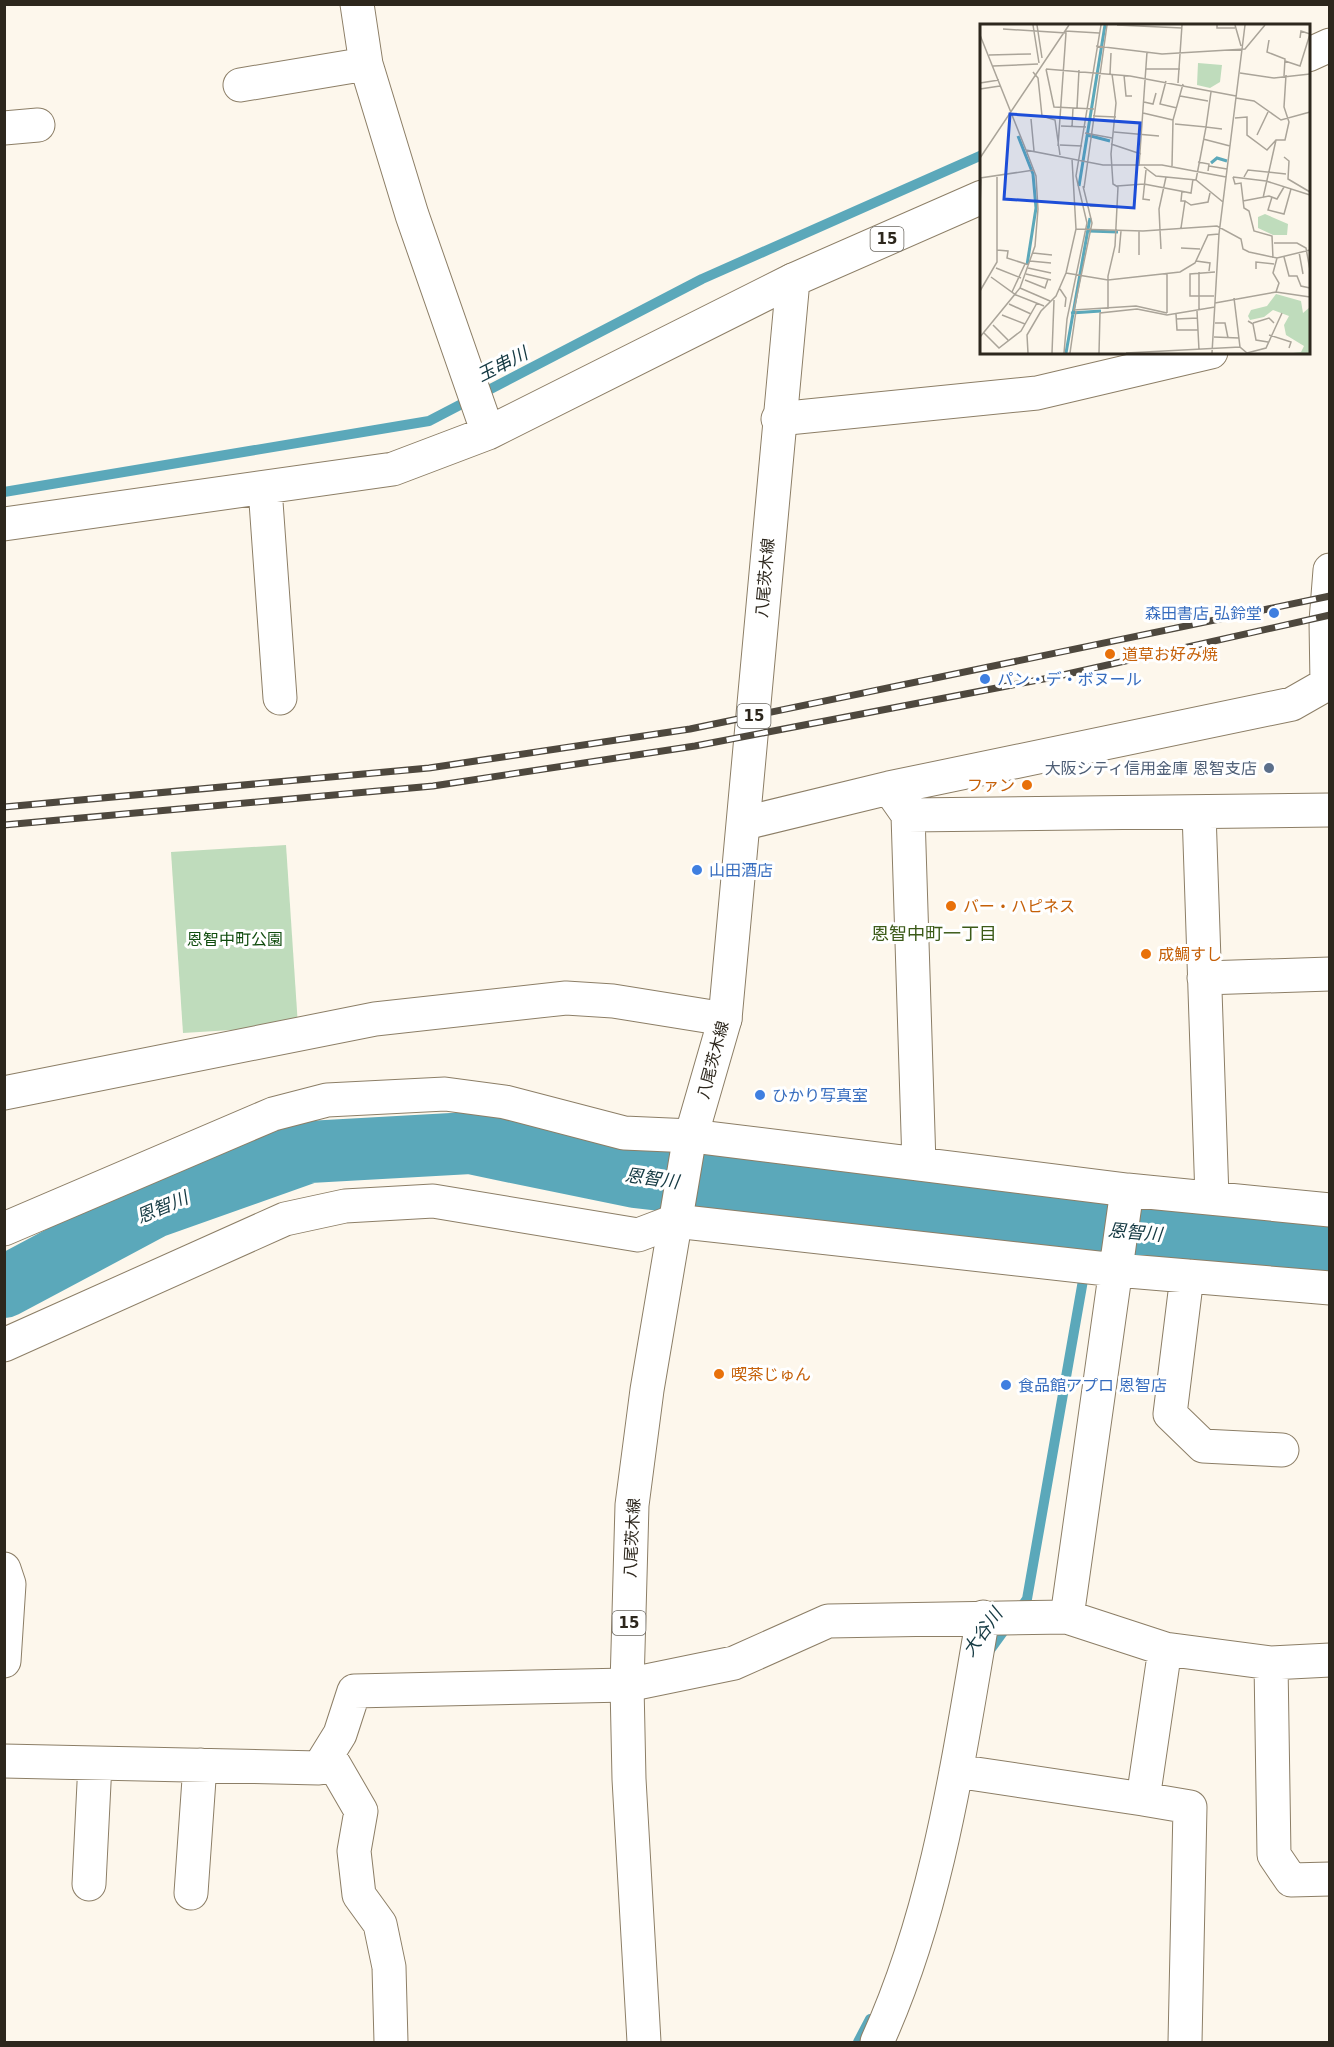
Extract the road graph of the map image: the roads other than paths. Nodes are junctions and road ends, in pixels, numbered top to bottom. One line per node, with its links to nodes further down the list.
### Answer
1 (357, 4): 4 (street)
2 (1329, 45): 3 (street)
3 (1310, 54)
4 (366, 64): 5 (street); 12 (street)
5 (240, 85)
6 (38, 125): 7 (street)
7 (4, 128)
8 (980, 197): 9 (street, 15)
9 (793, 280): 11 (street, 八尾茨木線 / 15); 12 (street)
10 (1203, 354): 11 (street)
11 (778, 419): 21 (street, 八尾茨木線 / 15)
12 (488, 433): 13 (street)
13 (265, 488): 14 (street); 16 (street)
14 (4, 524)
15 (1329, 570): 17 (street)
16 (280, 698)
17 (889, 788): 20 (street); 21 (street)
18 (1329, 810): 19 (street)
19 (1198, 812): 20 (street); 23 (street)
20 (908, 815): 27 (street)
21 (745, 823): 24 (street, 八尾茨木線 / 15)
22 (1329, 974): 23 (street)
23 (1204, 978): 29 (street)
24 (725, 1019): 25 (street); 26 (street, 八尾茨木線 / 15)
25 (4, 1093)
26 (690, 1142): 27 (street); 31 (street, 八尾茨木線 / 15); 33 (street)
27 (919, 1164): 28 (street)
28 (1127, 1194): 29 (street); 34 (street)
29 (1212, 1198): 30 (street)
30 (1329, 1210)
31 (676, 1214): 32 (street); 34 (street); 47 (street, 八尾茨木線 / 15)
32 (285, 1219): 37 (street); 38 (street)
33 (4, 1230)
34 (1116, 1270): 35 (street); 42 (street)
35 (1187, 1276): 36 (street); 39 (street)
36 (1329, 1288)
37 (4, 1322)
38 (4, 1345)
39 (1282, 1450)
40 (4, 1569): 45 (street)
41 (983, 1617): 42 (street); 47 (street); 52 (street)
42 (1066, 1617): 43 (street)
43 (1166, 1649): 46 (street); 53 (street)
44 (1329, 1660): 46 (street)
45 (4, 1661)
46 (1271, 1663): 54 (street)
47 (627, 1685): 48 (street); 58 (street, 八尾茨木線 / 15)
48 (328, 1754): 51 (street); 57 (street)
49 (4, 1761): 50 (street)
50 (94, 1763): 51 (street); 55 (street)
51 (200, 1765): 56 (street)
52 (956, 1772): 53 (street); 59 (street)
53 (1143, 1799): 60 (street)
54 (1329, 1879)
55 (89, 1884)
56 (191, 1893)
57 (391, 2043)
58 (644, 2043)
59 (877, 2043)
60 (1185, 2043)

